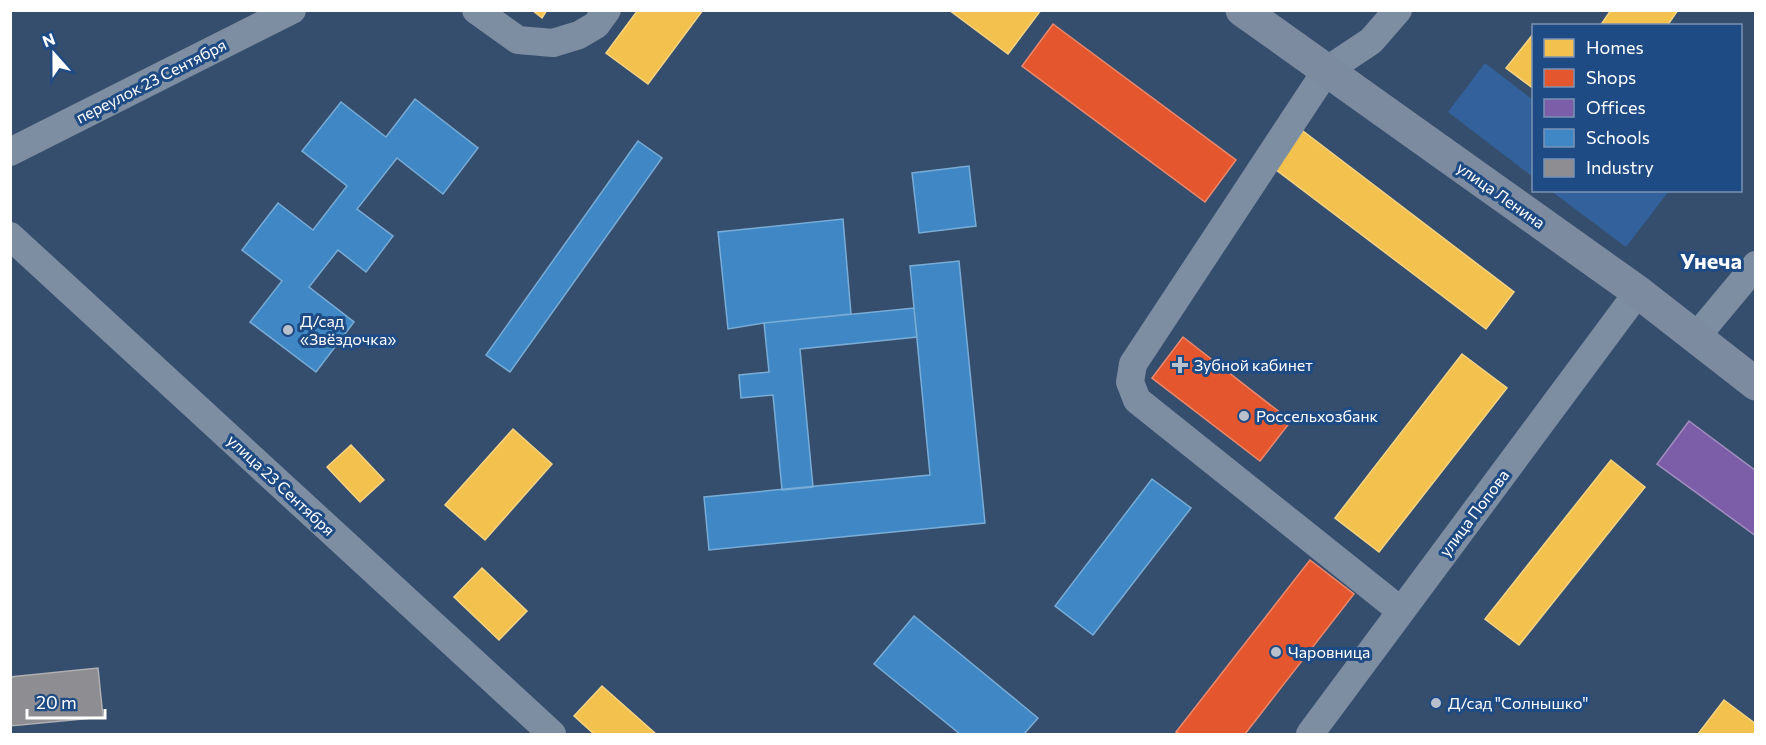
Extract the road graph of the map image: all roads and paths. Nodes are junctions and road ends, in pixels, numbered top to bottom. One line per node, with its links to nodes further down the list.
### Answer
1 (292, 10): 7 (street, переулок 23 Сентября)
2 (476, 10): 3 (street)
3 (607, 10)
4 (1242, 10): 6 (main road, улица Ленина)
5 (1398, 10): 6 (street)
6 (1326, 71): 10 (main road, улица Ленина); 13 (street)
7 (10, 152)
8 (10, 236): 14 (street, улица 23 Сентября)
9 (1755, 265): 11 (street)
10 (1638, 292): 11 (main road, улица Ленина); 13 (street, улица Попова)
11 (1696, 337): 12 (main road, улица Ленина)
12 (1755, 384)
13 (1401, 611): 15 (street, улица Попова)
14 (552, 735)
15 (1310, 735)

